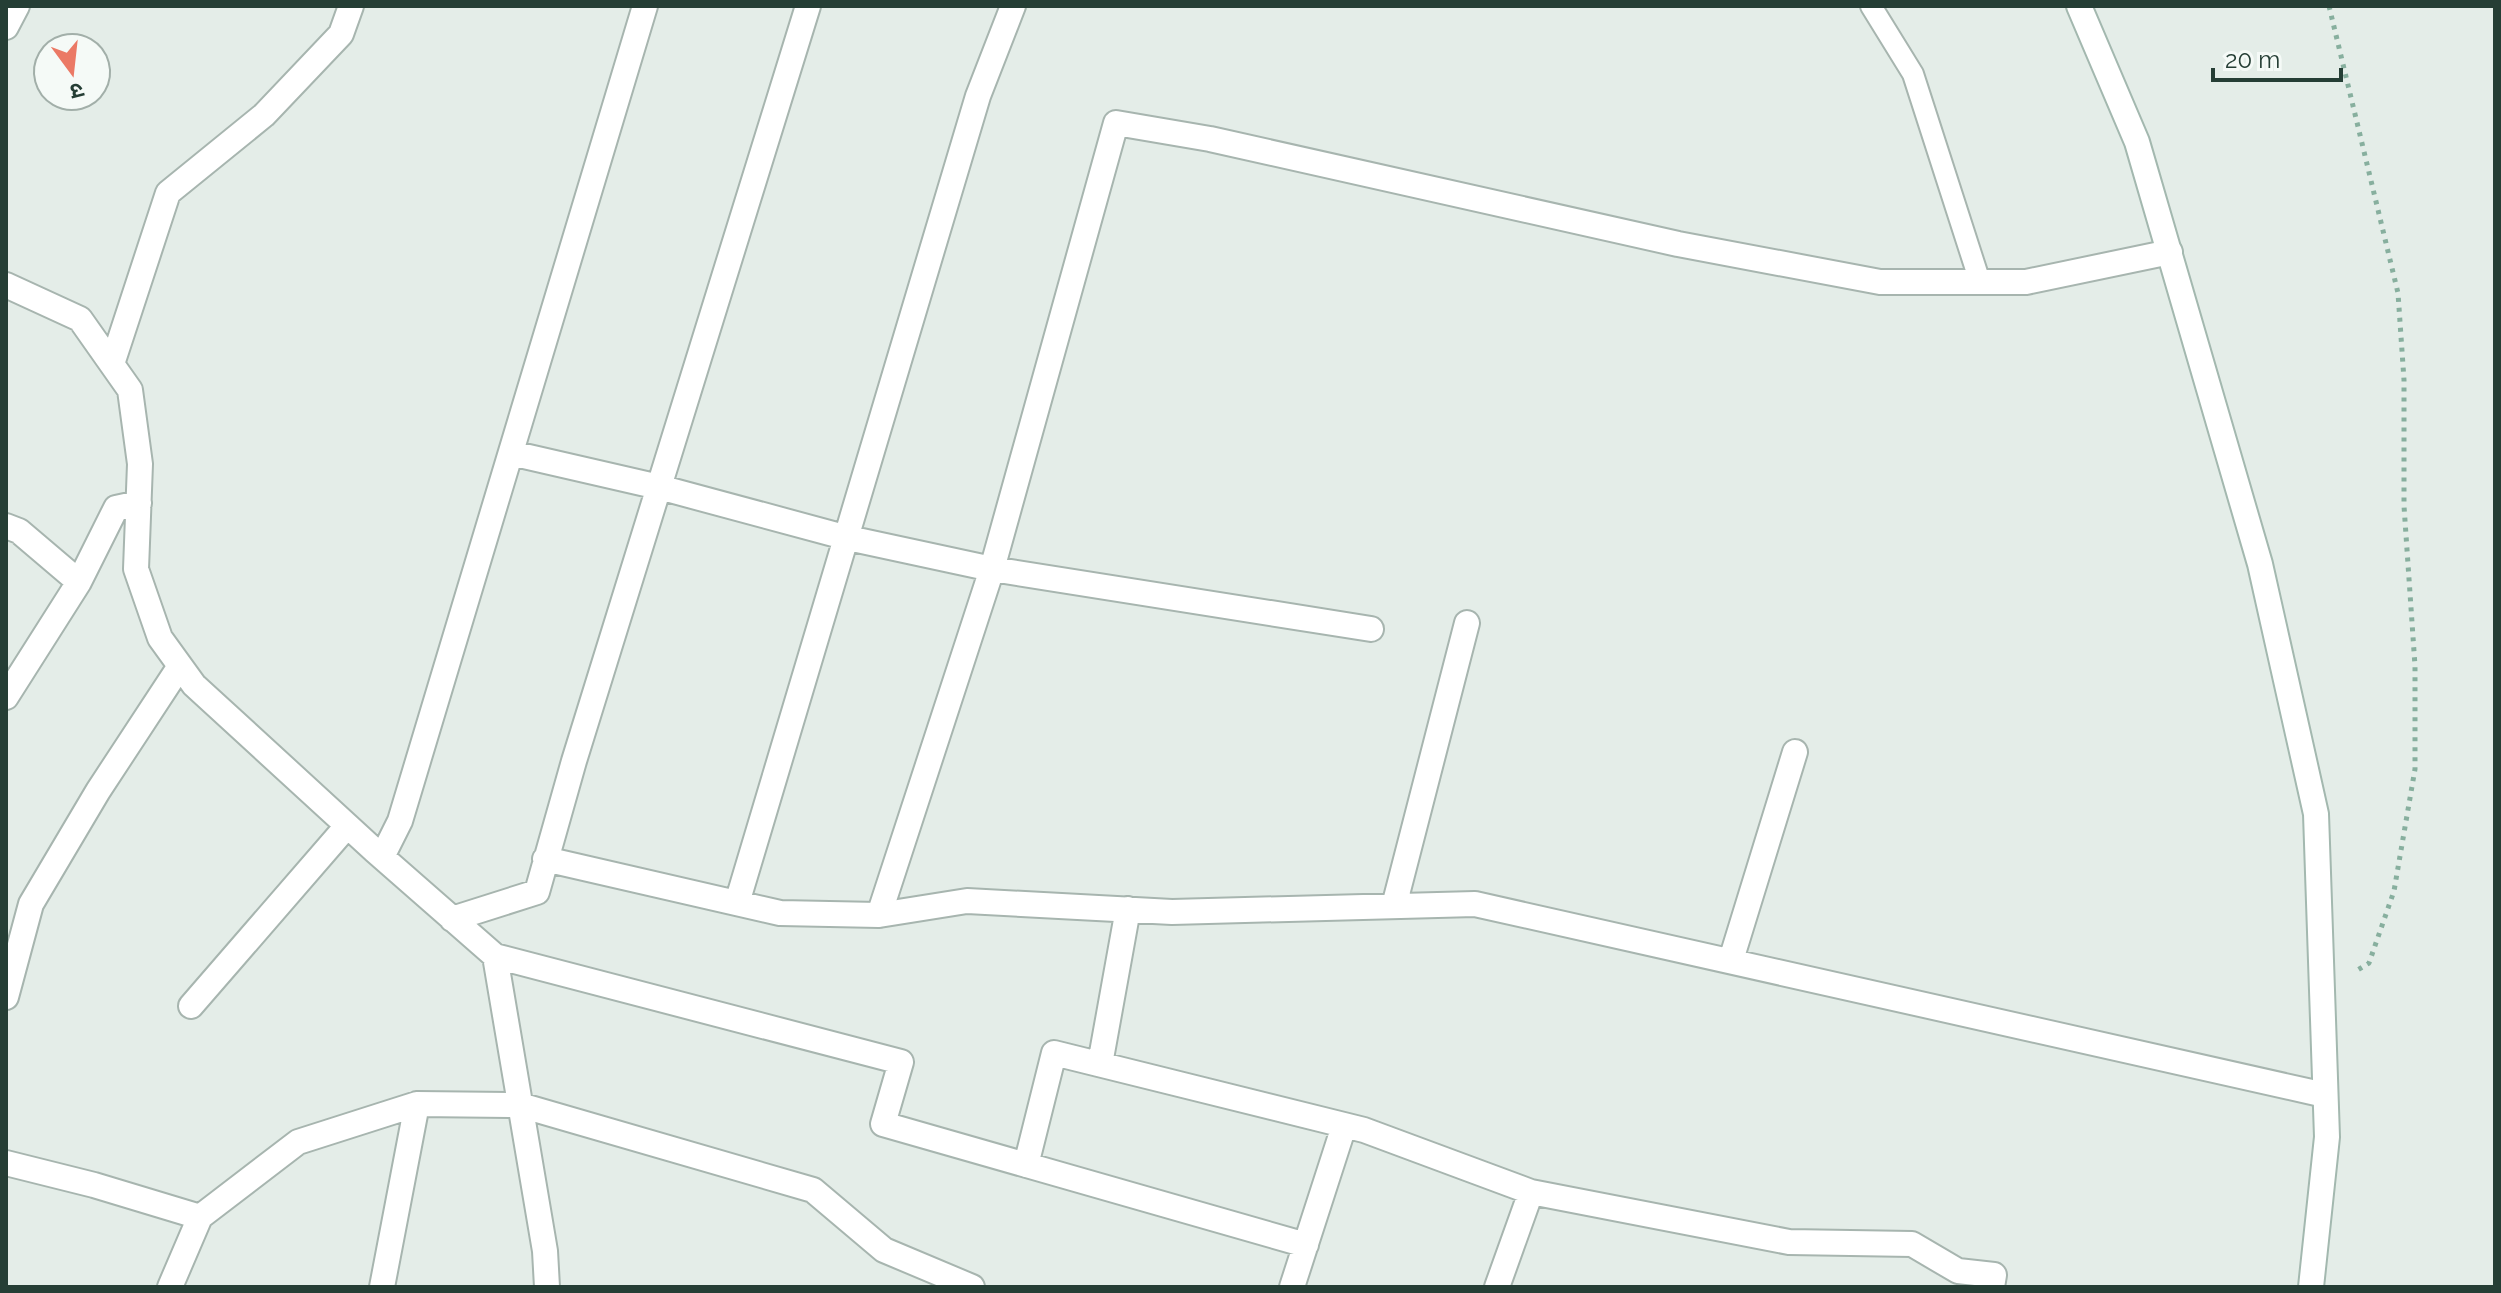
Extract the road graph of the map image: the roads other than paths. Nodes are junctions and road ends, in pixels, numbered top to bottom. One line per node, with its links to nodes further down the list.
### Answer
1 (17, 6): 8 (street)
2 (351, 6): 12 (street)
3 (645, 6): 13 (street)
4 (808, 6): 14 (street)
5 (1013, 6): 17 (street)
6 (1871, 6): 10 (lane)
7 (2079, 6): 9 (street)
8 (6, 27)
9 (2170, 252): 10 (street); 38 (street)
10 (1980, 282): 18 (street)
11 (6, 285): 12 (street)
12 (112, 364): 15 (street)
13 (511, 453): 14 (street); 26 (street)
14 (659, 487): 17 (street); 27 (street)
15 (139, 503): 19 (street); 22 (street)
16 (6, 526): 19 (street)
17 (848, 538): 18 (street); 28 (street)
18 (992, 569): 21 (street); 31 (street)
19 (79, 582): 23 (street)
20 (1467, 623): 29 (street)
21 (1371, 629)
22 (180, 666): 25 (street); 35 (street)
23 (6, 697)
24 (1795, 752): 34 (street)
25 (347, 826): 26 (street); 36 (street)
26 (382, 857): 32 (street)
27 (545, 859): 28 (street); 32 (street)
28 (737, 903): 31 (street)
29 (1394, 906): 30 (street); 34 (street)
30 (1128, 909): 31 (street); 37 (street)
31 (879, 915)
32 (452, 919): 33 (street)
33 (495, 956): 40 (street); 43 (street)
34 (1731, 960): 38 (street)
35 (6, 997)
36 (191, 1006)
37 (1100, 1064): 41 (street); 43 (street)
38 (2325, 1095): 54 (street)
39 (417, 1104): 40 (street); 45 (street); 48 (street)
40 (520, 1105): 49 (street); 50 (street)
41 (1344, 1126): 44 (street); 46 (street)
42 (6, 1163): 45 (street)
43 (1026, 1165): 46 (street)
44 (1531, 1192): 52 (street); 53 (street)
45 (200, 1217): 47 (street)
46 (1306, 1245): 51 (street)
47 (170, 1287)
48 (382, 1287)
49 (547, 1287)
50 (972, 1287)
51 (1292, 1287)
52 (1497, 1287)
53 (1992, 1287)
54 (2311, 1287)

